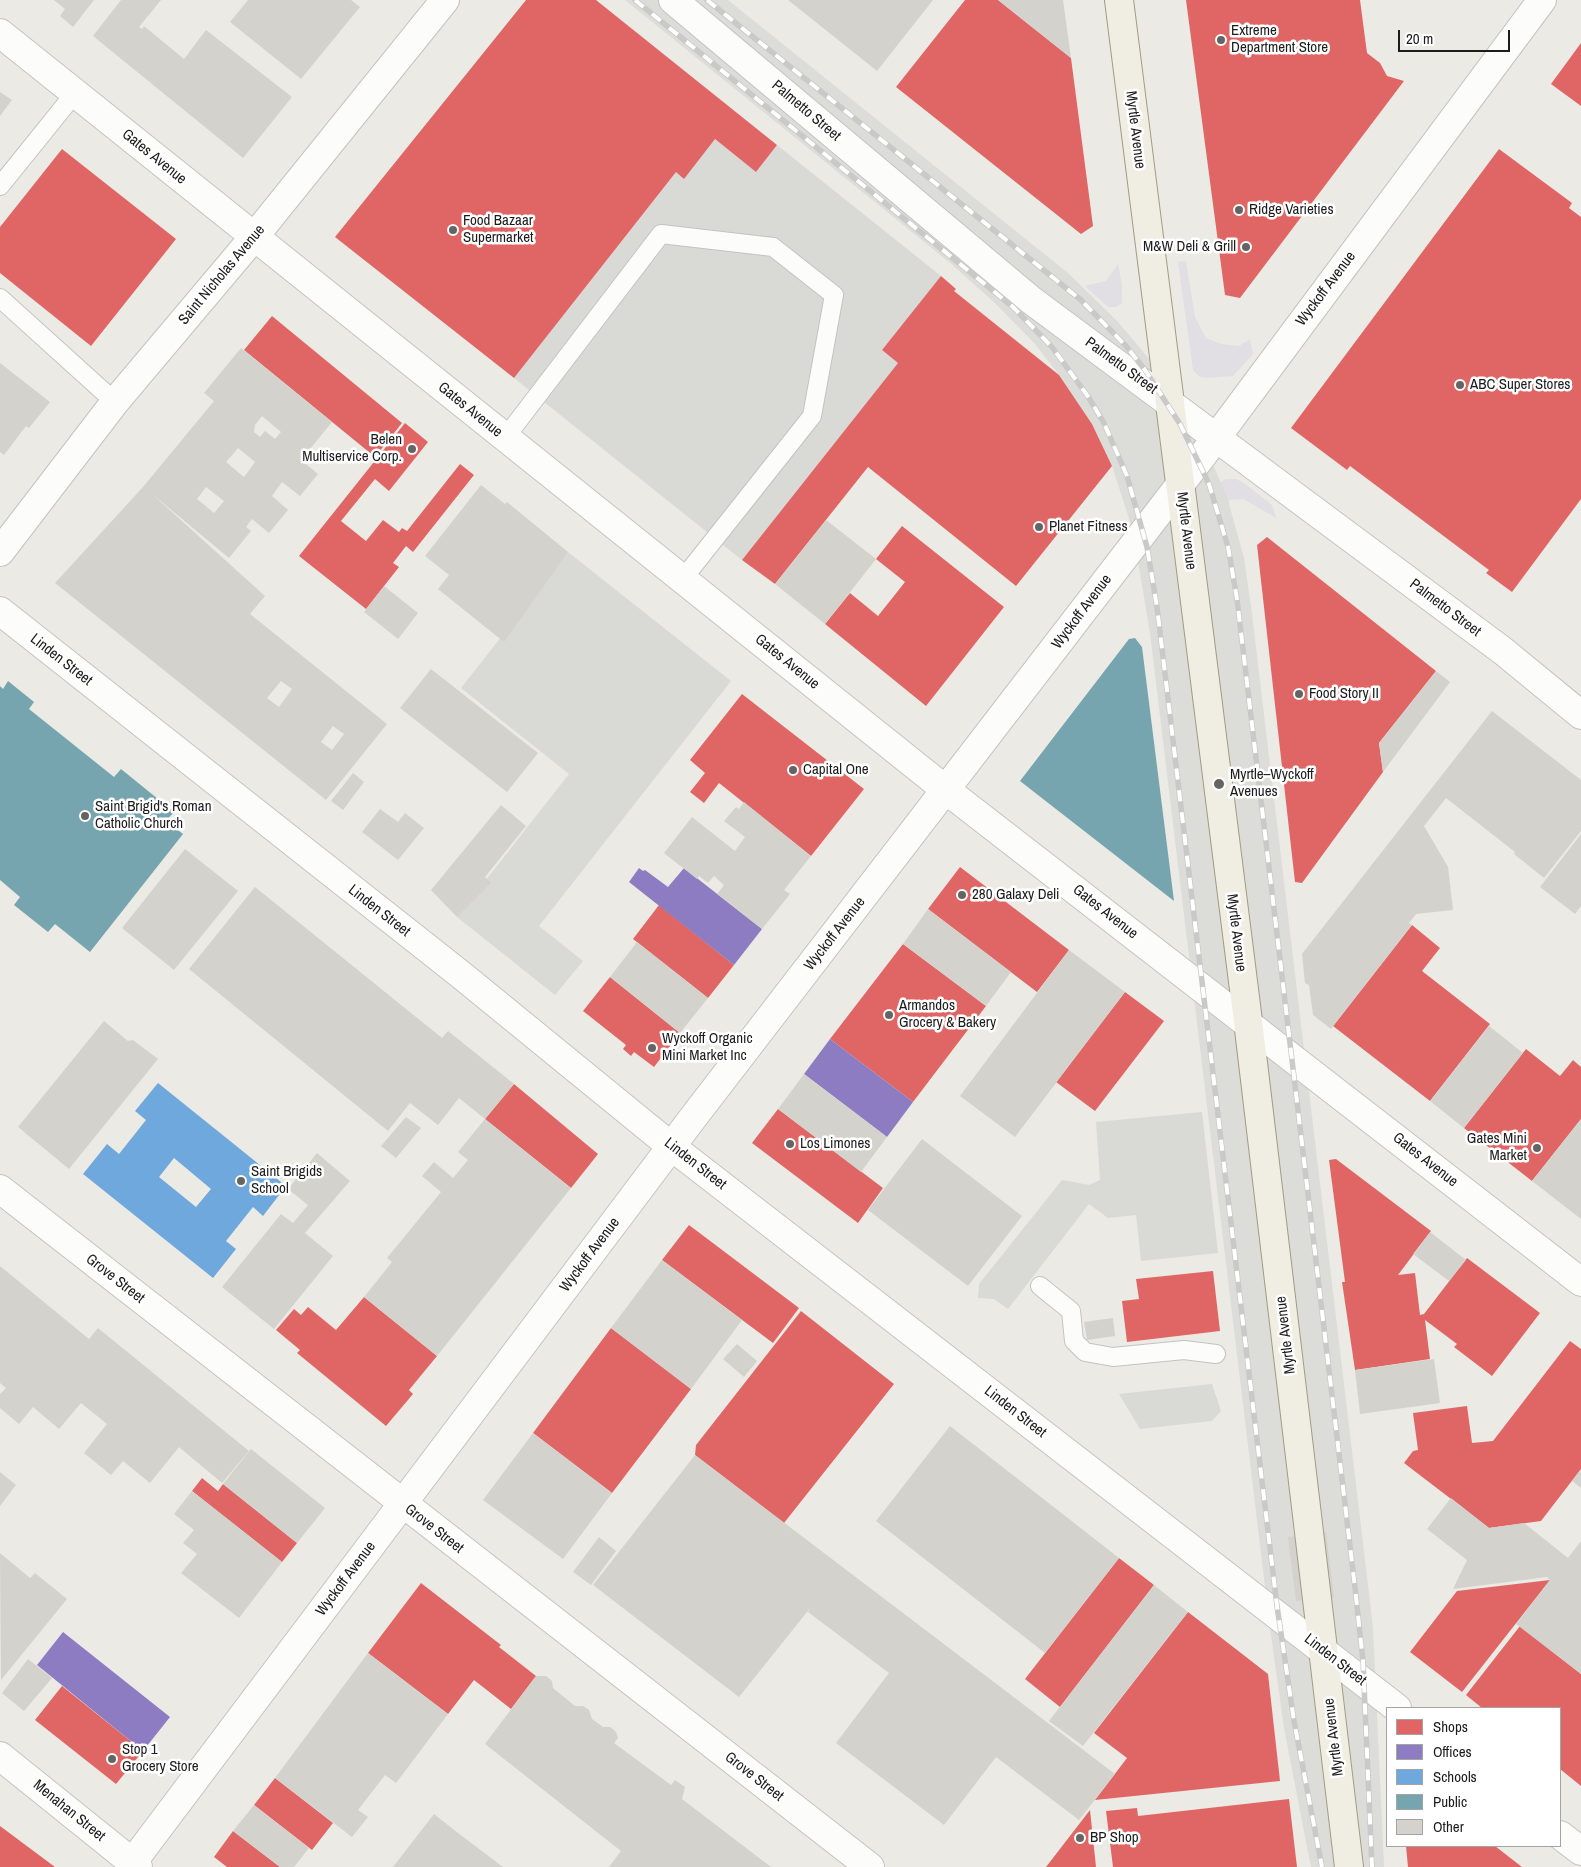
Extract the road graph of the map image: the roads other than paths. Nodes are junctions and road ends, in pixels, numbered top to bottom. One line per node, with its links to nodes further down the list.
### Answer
1 (445, 0): 8 (street, Saint Nicholas Avenue)
2 (674, 0): 10 (street, Palmetto Street)
3 (1119, 0): 10 (main road, Myrtle Avenue)
4 (1542, 0): 13 (street, Wyckoff Avenue)
5 (0, 33): 6 (street, Gates Avenue)
6 (75, 94): 7 (lane); 8 (street, Gates Avenue)
7 (0, 186)
8 (254, 238): 11 (street, Saint Nicholas Avenue); 12 (street, Gates Avenue)
9 (0, 298): 11 (lane)
10 (1168, 401): 13 (street, Palmetto Street); 14 (main road, Myrtle Avenue)
11 (115, 402): 15 (street, Saint Nicholas Avenue)
12 (505, 438): 16 (street, Gates Avenue); 16 (lane)
13 (1216, 438): 14 (street, Wyckoff Avenue); 18 (street, Palmetto Street)
14 (1180, 485): 19 (street, Wyckoff Avenue); 20 (main road, Myrtle Avenue)
15 (0, 552)
16 (682, 580): 19 (street, Gates Avenue)
17 (0, 611): 21 (street, Linden Street)
18 (1581, 715)
19 (946, 790): 20 (street, Gates Avenue); 21 (street, Wyckoff Avenue)
20 (1248, 1021): 23 (street, Gates Avenue); 27 (main road, Myrtle Avenue)
21 (672, 1146): 26 (street, Wyckoff Avenue); 27 (street, Linden Street)
22 (0, 1189): 26 (street, Grove Street)
23 (1581, 1282)
24 (1040, 1286): 25 (lane)
25 (1216, 1354)
26 (403, 1504): 32 (street, Wyckoff Avenue); 33 (street, Grove Street)
27 (1324, 1651): 28 (street, Linden Street); 34 (main road, Myrtle Avenue)
28 (1396, 1707)
29 (0, 1756): 32 (street, Menahan Street)
30 (1561, 1836): 31 (street)
31 (1581, 1851)
32 (133, 1866)
33 (870, 1867)
34 (1349, 1867)

